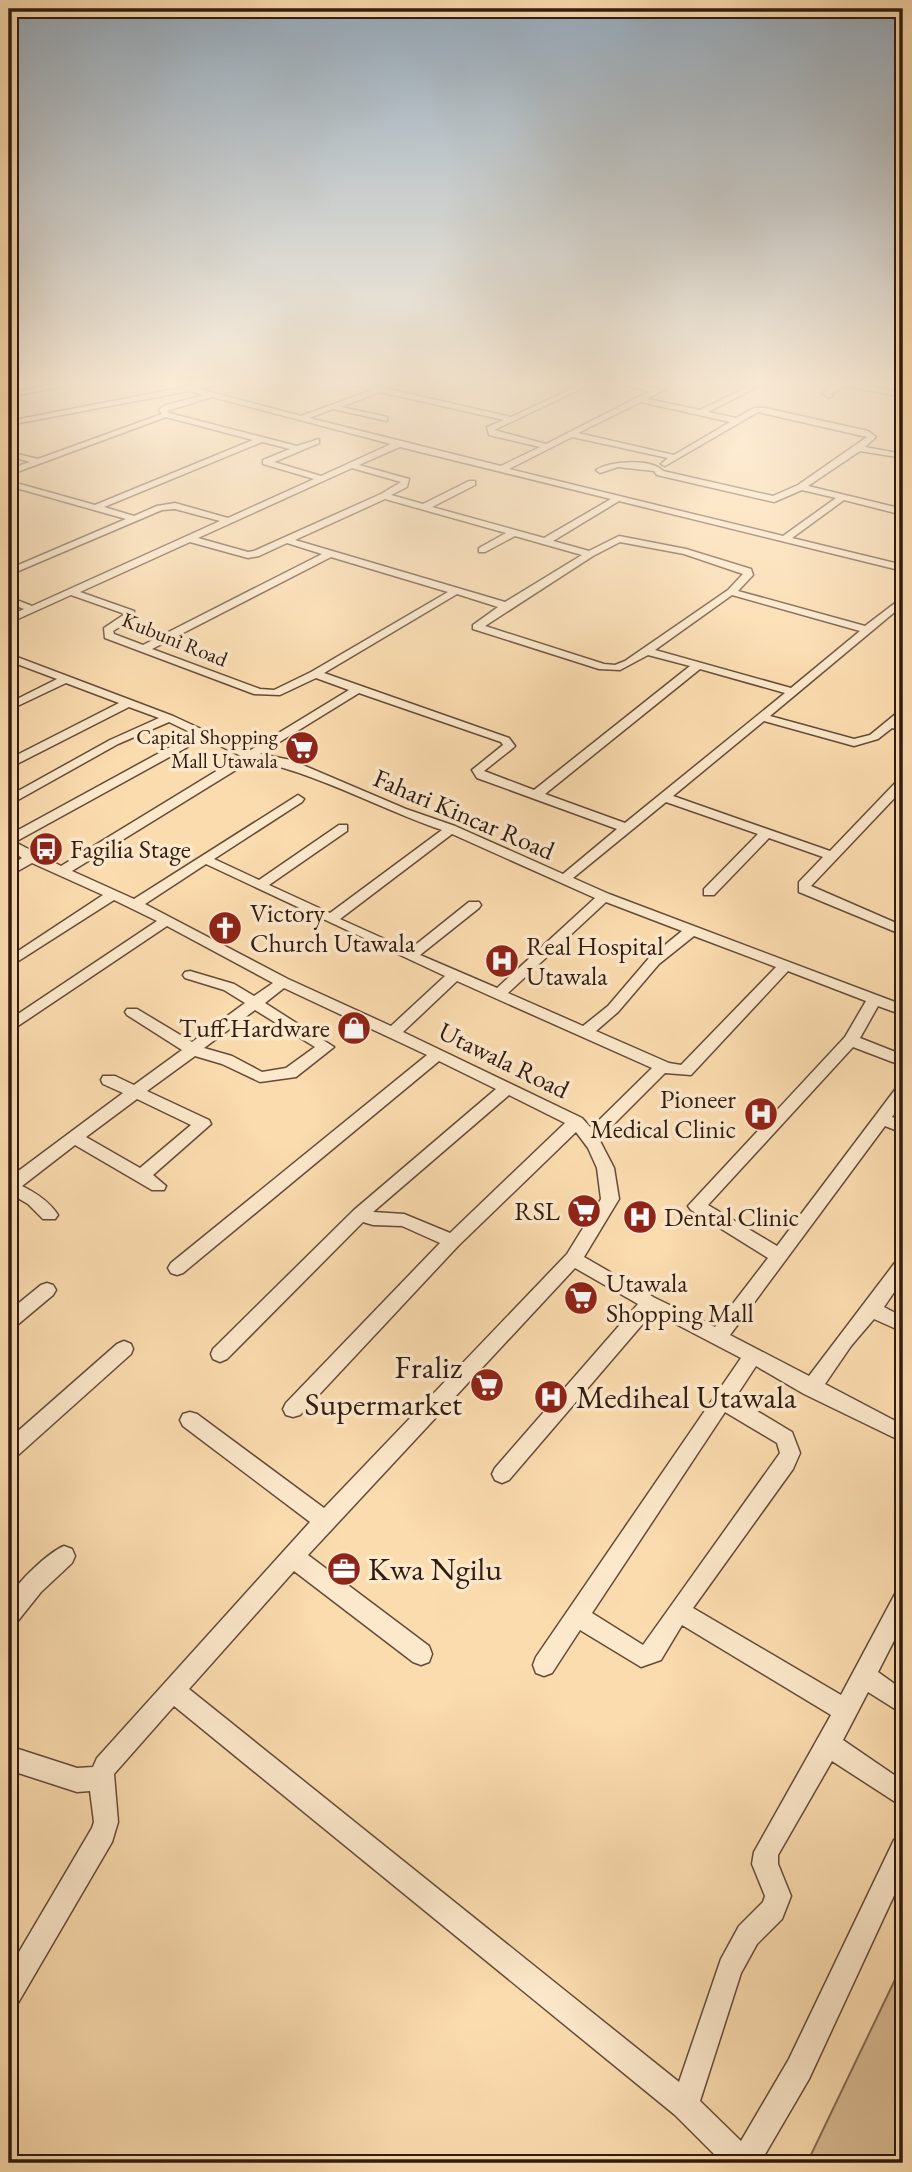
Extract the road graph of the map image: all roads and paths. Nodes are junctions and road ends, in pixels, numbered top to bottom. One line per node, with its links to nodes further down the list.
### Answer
1 (160, 481): 14 (street)
2 (316, 481): 17 (street)
3 (405, 481): 10 (street)
4 (551, 481): 11 (street)
5 (695, 481): 9 (street)
6 (809, 481): 9 (street)
7 (9, 483): 14 (street)
8 (472, 483): 13 (street)
9 (801, 487): 12 (street)
10 (384, 496): 13 (street); 21 (street)
11 (618, 498): 20 (street); 22 (street)
12 (842, 498): 15 (street); 20 (street)
13 (425, 507): 18 (street)
14 (96, 508): 16 (street)
15 (903, 512)
16 (132, 518): 17 (street); 26 (street)
17 (228, 521): 19 (street)
18 (515, 532): 22 (street); 23 (street)
19 (190, 539): 21 (street); 29 (street)
20 (783, 540): 27 (street)
21 (289, 541): 24 (street)
22 (546, 541): 25 (street)
23 (482, 550)
24 (331, 554): 28 (street); 39 (street)
25 (590, 554): 30 (street); 33 (street)
26 (12, 568)
27 (903, 568)
28 (456, 591): 33 (street); 43 (street, Kubuni Road)
29 (71, 592): 34 (street); 39 (street, Kubuni Road)
30 (730, 592): 38 (street); 40 (street)
31 (9, 600): 34 (street)
32 (903, 600): 35 (street)
33 (506, 606): 40 (street)
34 (32, 609): 37 (street)
35 (890, 611): 36 (street); 38 (street)
36 (903, 615)
37 (9, 620)
38 (867, 630): 46 (street)
39 (141, 650): 43 (street, Kubuni Road)
40 (647, 651): 42 (street)
41 (9, 657): 44 (street, Fahari Kincar Road)
42 (697, 666): 46 (street); 58 (street)
43 (315, 674): 45 (street)
44 (65, 679): 47 (street, Fahari Kincar Road); 48 (street)
45 (358, 689): 55 (street); 58 (street)
46 (793, 692): 51 (street)
47 (127, 703): 50 (street, Fahari Kincar Road); 56 (street)
48 (9, 707)
49 (903, 711): 52 (street)
50 (169, 718): 54 (street, Fahari Kincar Road); 61 (street)
51 (764, 718): 52 (street); 59 (street)
52 (891, 723): 53 (street)
53 (903, 728)
54 (203, 734): 55 (street, Fahari Kincar Road); 66 (street)
55 (251, 756): 63 (street, Fahari Kincar Road); 70 (street)
56 (9, 764)
57 (903, 782): 67 (street)
58 (536, 795): 64 (street)
59 (664, 797): 64 (street); 65 (street)
60 (298, 799): 69 (street)
61 (9, 801)
62 (343, 828): 73 (street)
63 (451, 829): 72 (street, Fahari Kincar Road); 79 (street)
64 (628, 829): 72 (street)
65 (767, 833): 67 (street); 74 (street)
66 (9, 842): 68 (street, Utawala Road)
67 (832, 856): 82 (street)
68 (31, 858): 70 (street, Utawala Road); 71 (street)
69 (205, 859): 73 (street); 77 (street)
70 (63, 871): 75 (street, Utawala Road)
71 (9, 872)
72 (563, 880): 76 (street, Fahari Kincar Road)
73 (260, 885): 79 (street)
74 (709, 892)
75 (113, 894): 77 (street, Utawala Road); 84 (street)
76 (604, 897): 81 (street, Fahari Kincar Road); 89 (street)
77 (135, 904): 80 (street, Utawala Road)
78 (474, 905): 83 (street)
79 (331, 919): 83 (street)
80 (166, 921): 88 (street, Utawala Road); 94 (street)
81 (691, 931): 85 (street, Fahari Kincar Road); 96 (street)
82 (903, 931)
83 (410, 956): 87 (street)
84 (9, 963)
85 (784, 967): 90 (street, Fahari Kincar Road); 101 (street)
86 (190, 975): 91 (street)
87 (455, 975): 89 (street); 95 (street)
88 (283, 982): 91 (street); 95 (street, Utawala Road)
89 (498, 995): 96 (street)
90 (875, 998): 92 (street, Fahari Kincar Road); 97 (street)
91 (256, 1005): 98 (street); 98 (street)
92 (903, 1010)
93 (132, 1012): 98 (street)
94 (9, 1027)
95 (391, 1033): 99 (street, Utawala Road)
96 (584, 1033): 101 (street)
97 (851, 1040): 100 (street); 116 (street)
98 (193, 1050): 105 (street)
99 (438, 1054): 103 (street, Utawala Road); 119 (street)
100 (903, 1060)
101 (663, 1066): 110 (street)
102 (109, 1080): 105 (street)
103 (506, 1089): 107 (street, Utawala Road); 114 (street)
104 (903, 1091): 106 (street)
105 (135, 1093): 109 (street); 111 (street)
106 (883, 1119): 108 (street); 116 (street)
107 (576, 1122): 110 (street, Utawala Road); 115 (street)
108 (903, 1127)
109 (75, 1138): 111 (street); 113 (street)
110 (590, 1139): 117 (street, Utawala Road)
111 (141, 1176): 112 (street)
112 (158, 1186)
113 (49, 1214)
114 (360, 1214): 115 (street); 127 (street)
115 (452, 1241): 131 (street)
116 (780, 1257): 125 (street)
117 (573, 1259): 121 (street); 136 (street)
118 (903, 1265): 122 (street)
119 (177, 1268)
120 (47, 1290): 123 (street)
121 (649, 1304): 125 (street); 135 (street)
122 (872, 1309): 124 (street); 129 (street)
123 (9, 1321)
124 (903, 1325)
125 (717, 1339): 128 (street)
126 (124, 1349): 134 (street)
127 (220, 1354)
128 (752, 1357): 129 (street); 130 (street)
129 (811, 1388): 133 (street)
130 (723, 1401): 140 (street); 142 (street)
131 (293, 1409)
132 (190, 1420): 136 (street)
133 (903, 1434)
134 (9, 1451)
135 (502, 1474)
136 (325, 1521): 138 (street)
137 (64, 1556): 141 (street)
138 (293, 1557): 143 (street); 146 (street)
139 (903, 1601): 145 (street)
140 (678, 1611): 142 (street); 148 (street)
141 (9, 1615)
142 (577, 1616): 144 (street)
143 (421, 1654)
144 (544, 1665)
145 (864, 1676): 147 (street); 148 (street)
146 (172, 1690): 151 (street); 155 (street)
147 (903, 1703)
148 (845, 1710): 149 (street)
149 (828, 1744): 152 (street); 155 (street)
150 (9, 1758): 151 (street)
151 (100, 1778): 154 (street)
152 (903, 1795)
153 (903, 1849): 156 (street)
154 (9, 1994)
155 (685, 2105): 156 (street)
156 (743, 2163)

